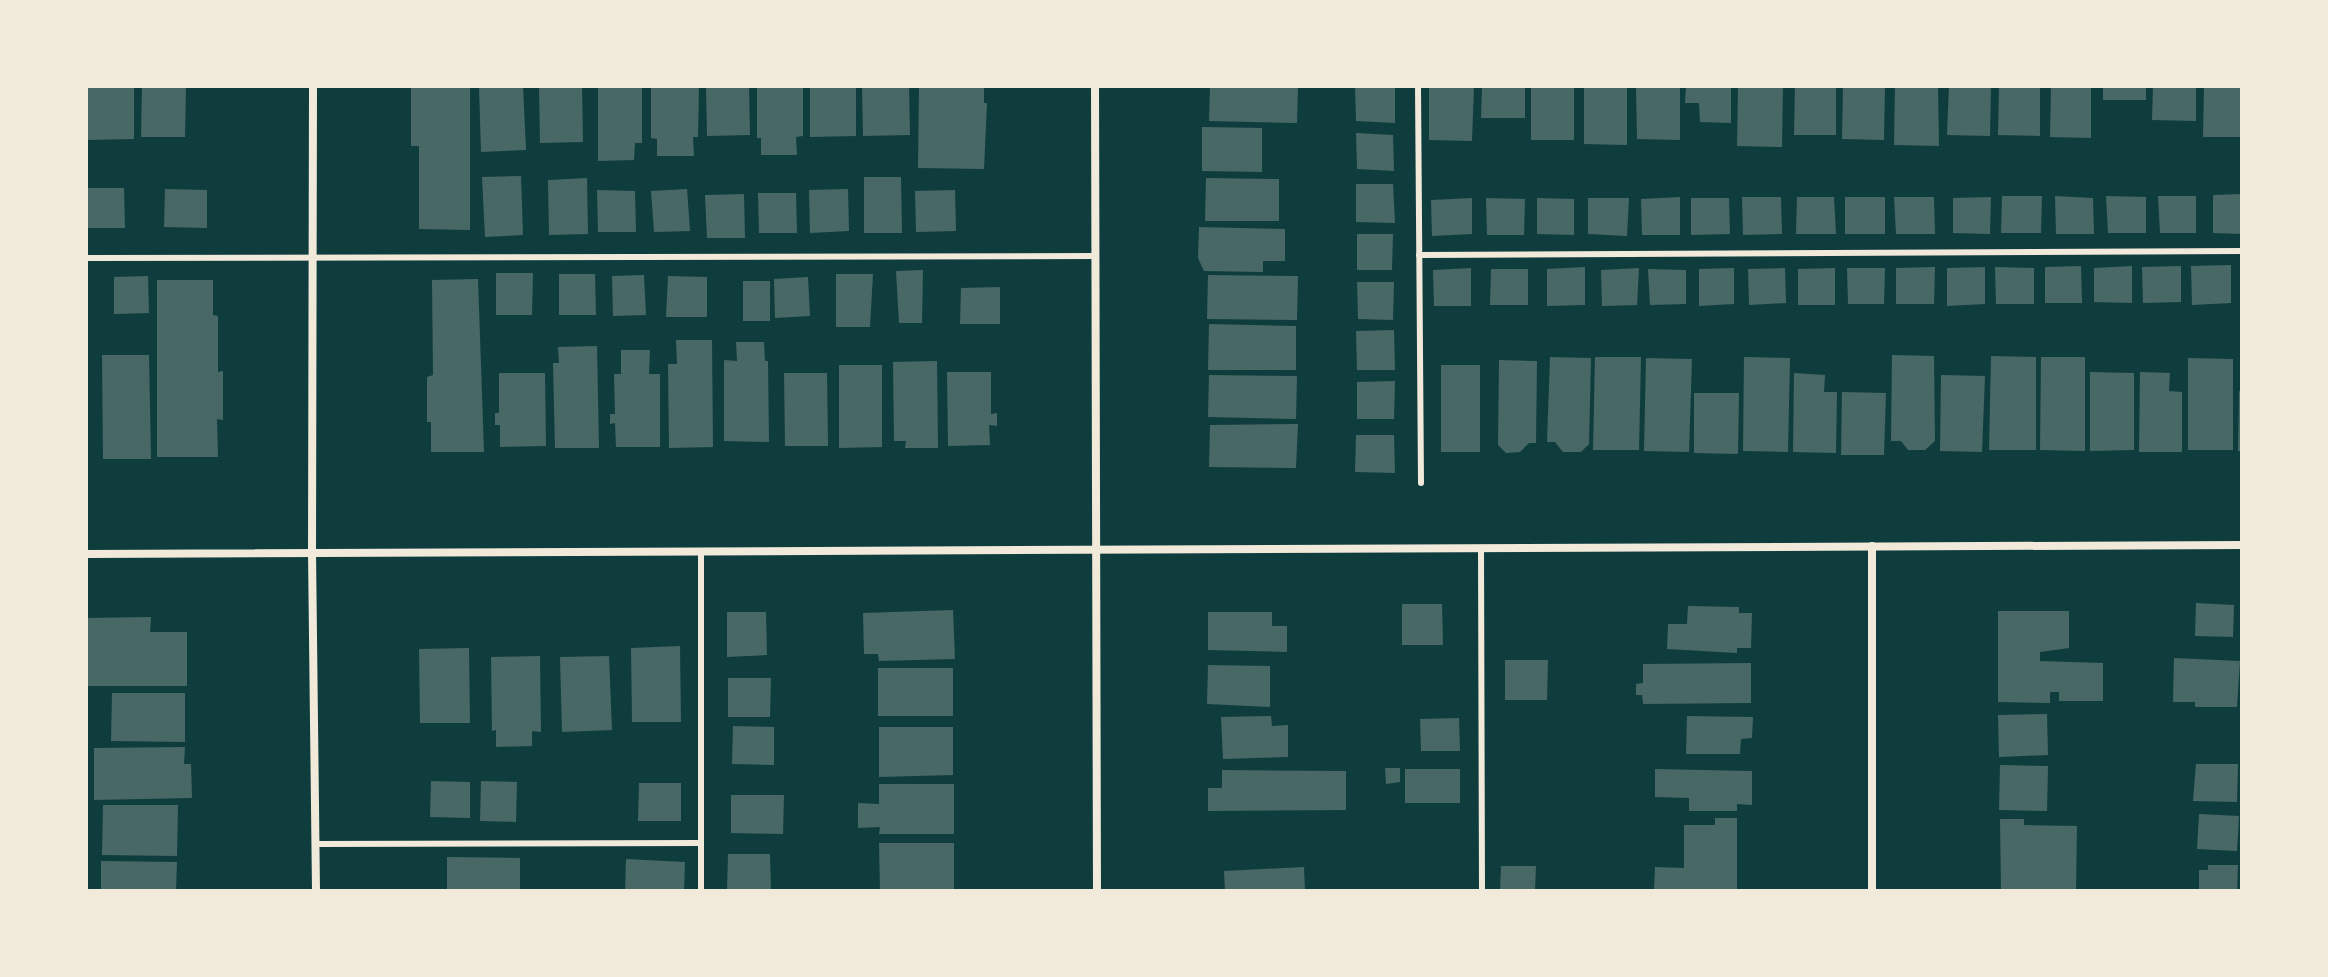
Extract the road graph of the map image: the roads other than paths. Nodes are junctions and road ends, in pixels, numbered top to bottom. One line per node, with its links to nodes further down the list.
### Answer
1 (313, 86): 5 (street)
2 (1095, 86): 7 (street)
3 (1418, 86): 6 (lane)
4 (2242, 251): 6 (lane)
5 (314, 255): 7 (lane); 8 (lane); 15 (street)
6 (1419, 255): 9 (lane)
7 (1096, 256): 13 (street)
8 (86, 258)
9 (1421, 483)
10 (2242, 545): 11 (street)
11 (1872, 546): 12 (street); 23 (street)
12 (1481, 548): 13 (street); 22 (lane)
13 (1096, 549): 14 (street); 21 (street)
14 (701, 551): 15 (street); 17 (lane)
15 (312, 552): 16 (street); 18 (street)
16 (86, 554)
17 (701, 843): 18 (lane); 20 (lane)
18 (316, 844): 19 (street)
19 (316, 891)
20 (701, 891)
21 (1097, 891)
22 (1482, 891)
23 (1872, 891)

